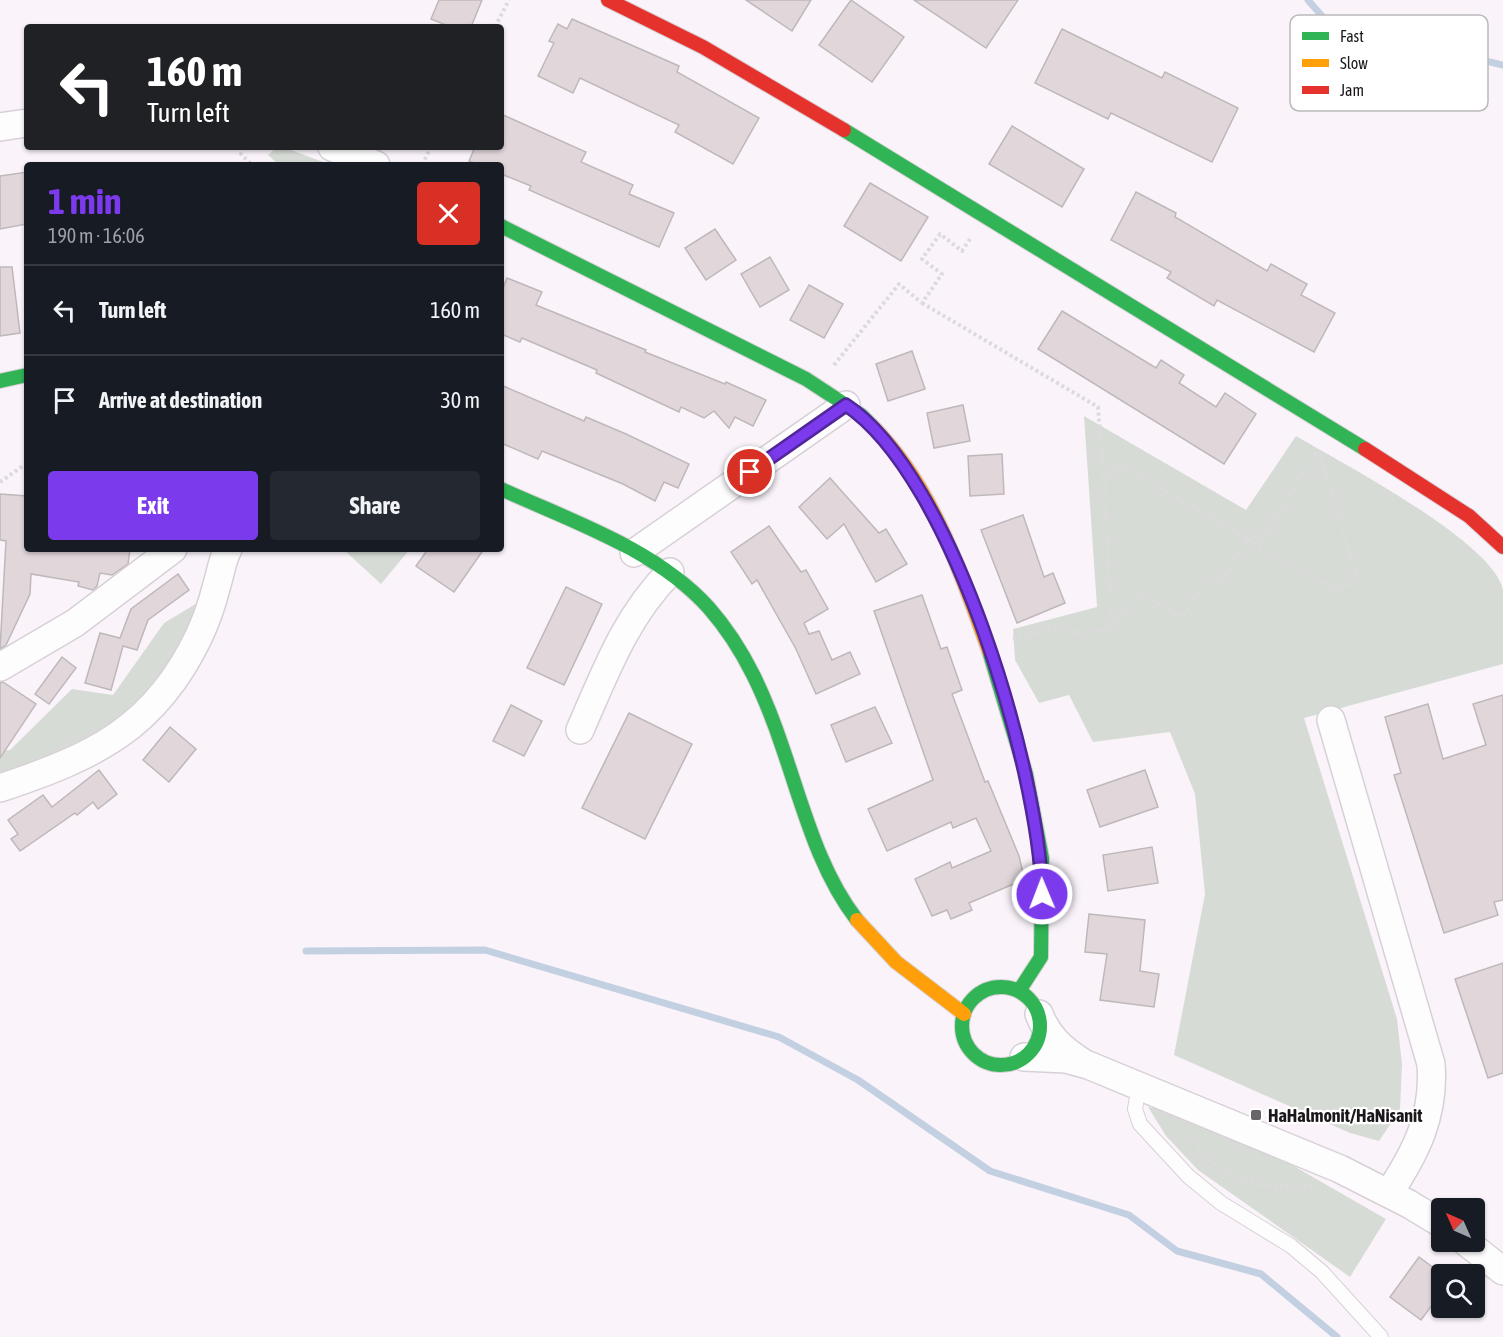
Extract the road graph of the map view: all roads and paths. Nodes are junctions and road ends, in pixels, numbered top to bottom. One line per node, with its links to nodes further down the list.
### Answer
1 (509, 0): 3 (path)
2 (608, 0): 8 (street)
3 (497, 24)
4 (24, 123): 5 (street)
5 (0, 127)
6 (339, 150): 7 (street)
7 (368, 162)
8 (984, 216): 10 (path); 15 (street)
9 (504, 228): 13 (street)
10 (922, 303): 13 (path); 18 (path)
11 (24, 376): 12 (street)
12 (0, 381)
13 (817, 386): 14 (street)
14 (846, 405): 24 (street); 27 (street)
15 (1331, 428): 20 (path); 20 (path); 21 (street)
16 (24, 466): 17 (path)
17 (0, 482)
18 (1104, 486): 20 (path); 26 (path)
19 (504, 490): 24 (street)
20 (1246, 540): 26 (path)
21 (1503, 547)
22 (169, 552): 28 (street)
23 (224, 552): 31 (street)
24 (634, 553): 25 (street)
25 (670, 572): 30 (street); 33 (street)
26 (1112, 629): 27 (path)
27 (988, 646): 32 (street)
28 (0, 667)
29 (1331, 720): 40 (street)
30 (580, 730)
31 (0, 788)
32 (1019, 992): 33 (street); 34 (street)
33 (964, 1014): 35 (street)
34 (1039, 1014): 35 (street); 36 (street)
35 (1024, 1057): 36 (street)
36 (1088, 1065): 37 (street)
37 (1139, 1086): 38 (street); 44 (lane)
38 (1190, 1107): 39 (street); 39 (path)
39 (1354, 1176): 40 (street)
40 (1389, 1193): 41 (street)
41 (1431, 1218)
42 (1479, 1252): 43 (street)
43 (1503, 1271)
44 (1381, 1337)

